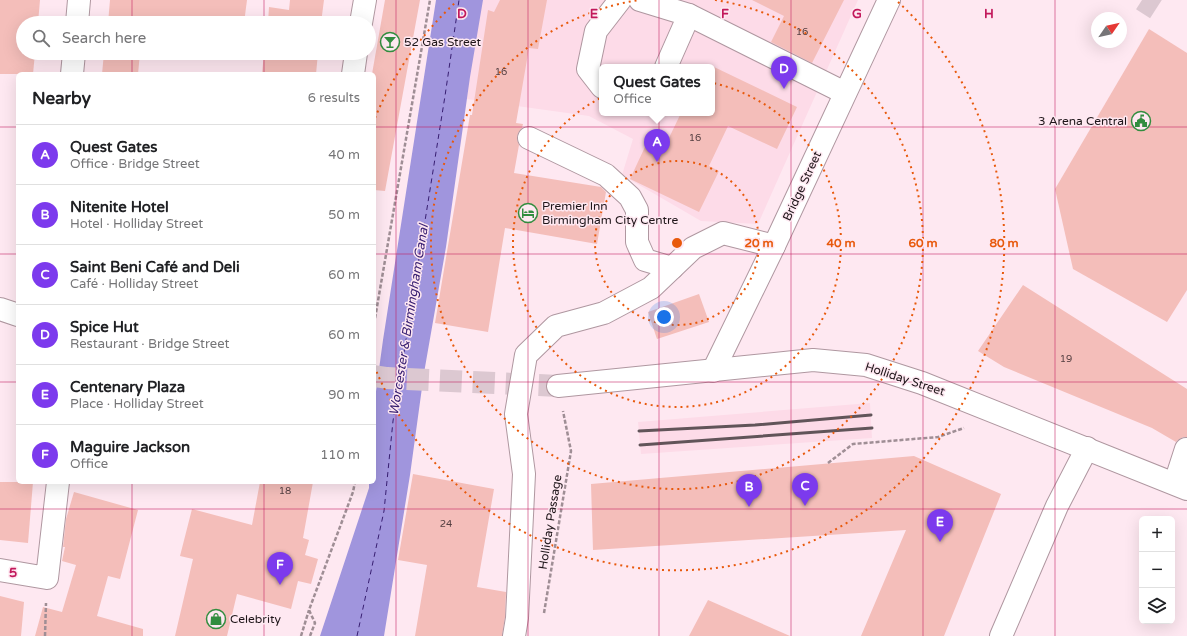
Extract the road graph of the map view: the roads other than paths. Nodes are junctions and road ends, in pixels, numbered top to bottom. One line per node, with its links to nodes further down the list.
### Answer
1 (79, 0): 7 (street)
2 (365, 0): 8 (street)
3 (620, 0): 14 (street)
4 (640, 0): 6 (street)
5 (889, 0): 15 (street, Bridge Street)
6 (689, 15): 11 (street); 15 (street)
7 (78, 16)
8 (362, 16)
9 (73, 60): 12 (street)
10 (355, 60): 13 (street)
11 (667, 64)
12 (72, 72)
13 (353, 72)
14 (599, 83)
15 (845, 93): 17 (street, Bridge Street)
16 (529, 138): 18 (street)
17 (774, 246): 18 (street); 21 (street, Bridge Street)
18 (672, 268): 28 (street)
19 (0, 309): 20 (street)
20 (16, 314)
21 (713, 371): 22 (street, Holliday Street); 23 (street, Holliday Street)
22 (558, 386)
23 (1087, 448): 26 (street, Holliday Street); 29 (street)
24 (1186, 449): 26 (street)
25 (58, 484): 27 (street)
26 (1181, 486)
27 (0, 570)
28 (514, 636)
29 (1001, 636)

